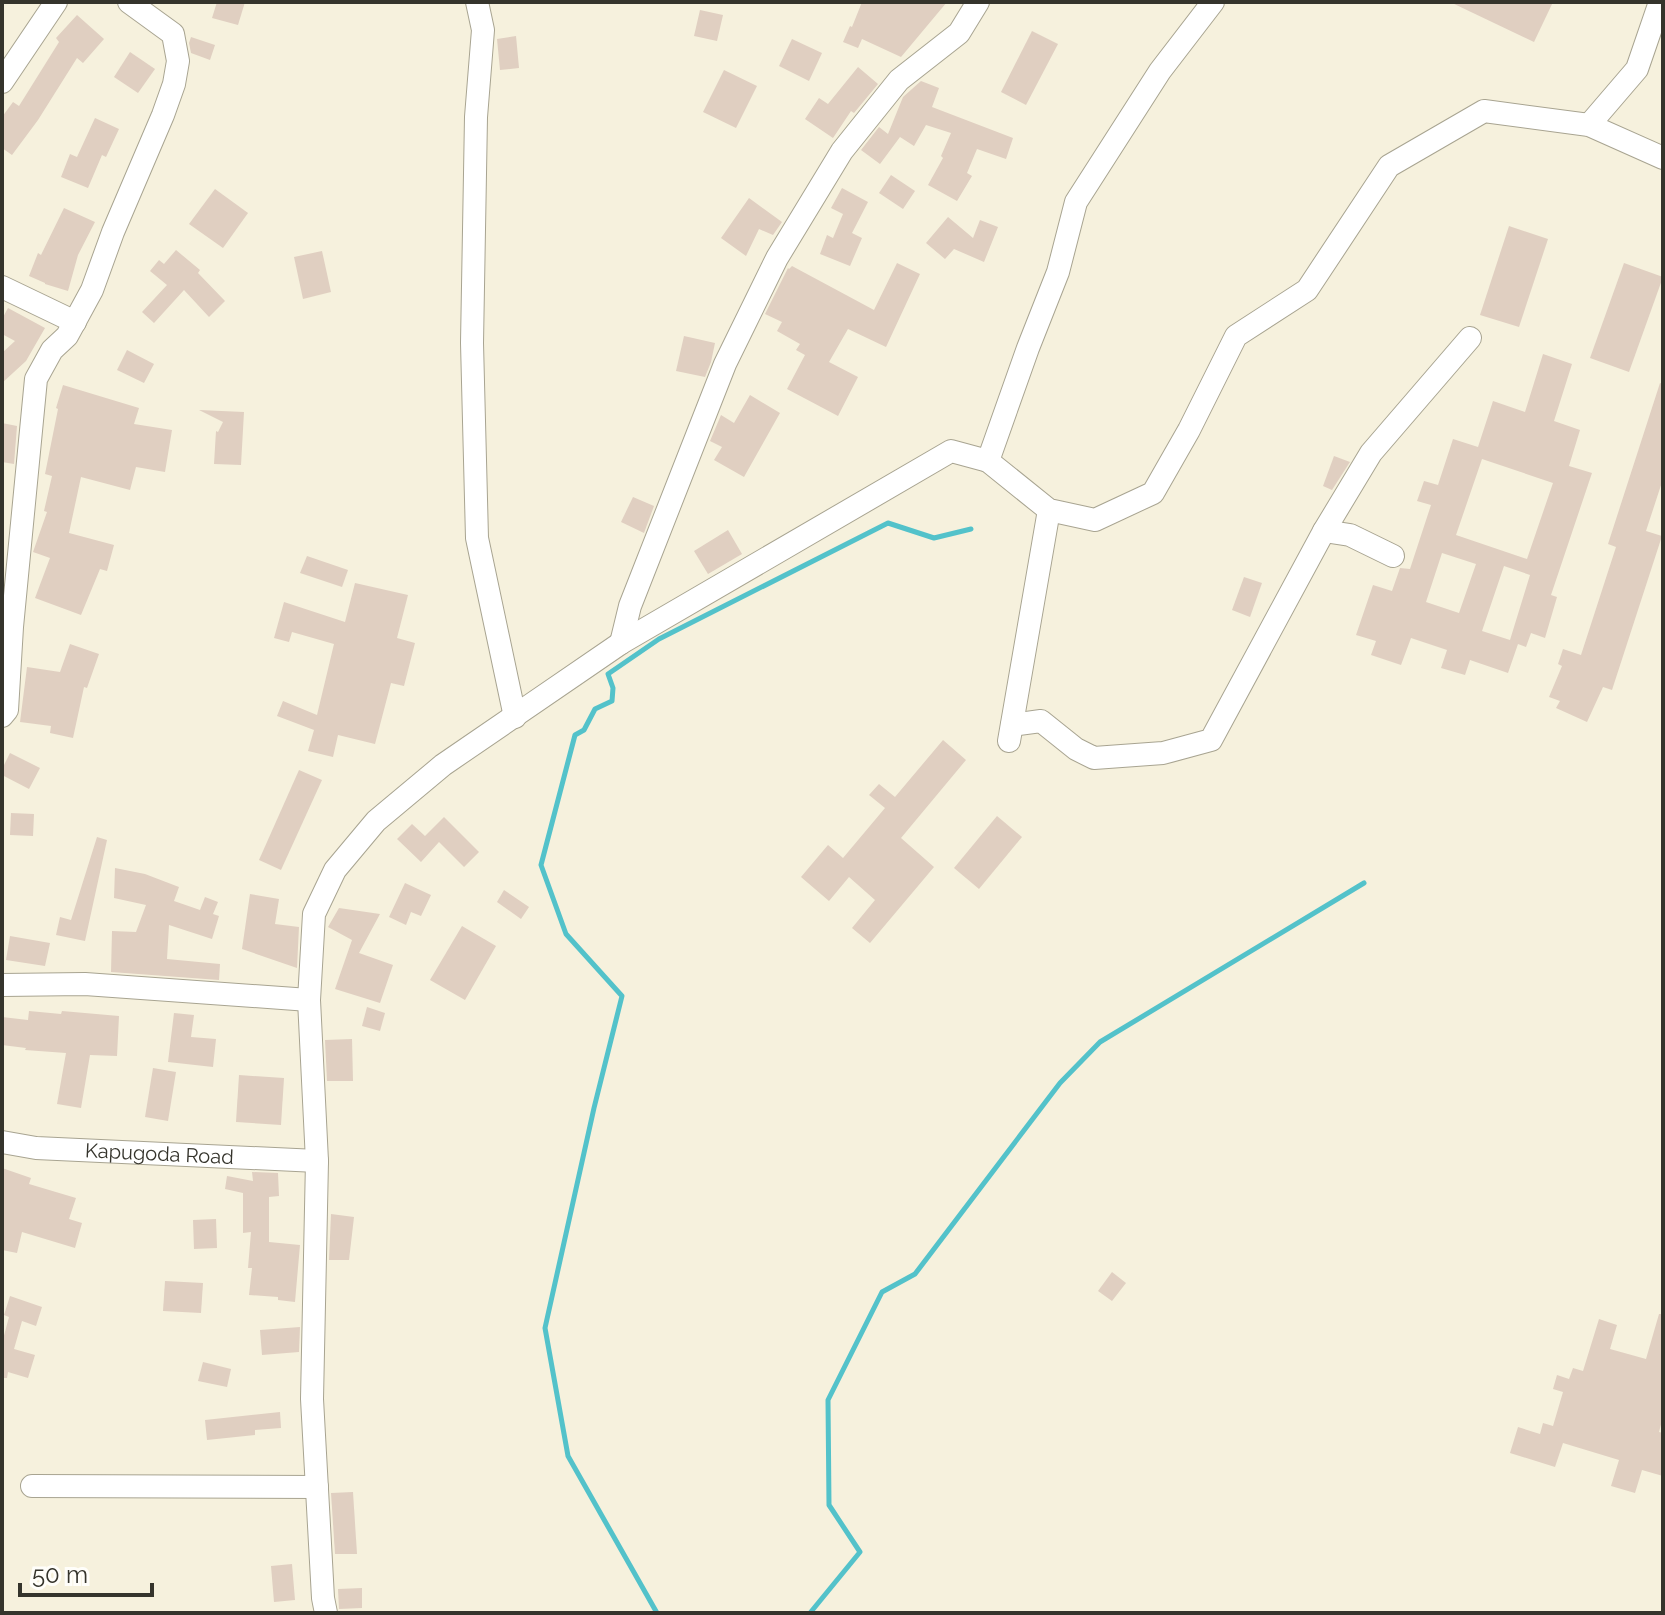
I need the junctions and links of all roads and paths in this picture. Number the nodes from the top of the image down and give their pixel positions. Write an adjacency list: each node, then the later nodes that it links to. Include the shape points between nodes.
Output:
1 (56, 2): 7 (street)
2 (129, 2): 11 (street, via 173,34 178,61 163,115)
3 (477, 2): 19 (street, via 483,30 472,343 477,538)
4 (978, 2): 17 (street, via 959,33 899,80 842,151 777,258 725,364 630,606)
5 (1213, 2): 13 (street, via 1160,71 1076,202 1058,272)
6 (1660, 2): 8 (street, via 1637,69)
7 (2, 82)
8 (1589, 125): 9 (street); 14 (street, via 1484,111 1389,166 1307,290 1236,336 1153,493 1095,520)
9 (1663, 158)
10 (2, 287): 11 (street)
11 (75, 322): 18 (street, via 36,379 7,710)
12 (1470, 338): 15 (street, via 1371,453)
13 (988, 461): 14 (street); 17 (street, via 951,451)
14 (1049, 510): 15 (street, via 1010,733 1041,721 1094,758 1163,753 1211,740)
15 (1324, 531): 16 (street, via 1350,535)
16 (1393, 556)
17 (621, 643): 19 (street)
18 (2, 716)
19 (515, 717): 21 (street, via 443,765 376,821 335,870 314,914)
20 (2, 985): 21 (street, via 85,984)
21 (309, 1000): 23 (street)
22 (2, 1142): 23 (street, Kapugoda Road)
23 (317, 1161): 25 (street, via 312,1399)
24 (32, 1486): 25 (street)
25 (317, 1487): 26 (street)
26 (326, 1613)

